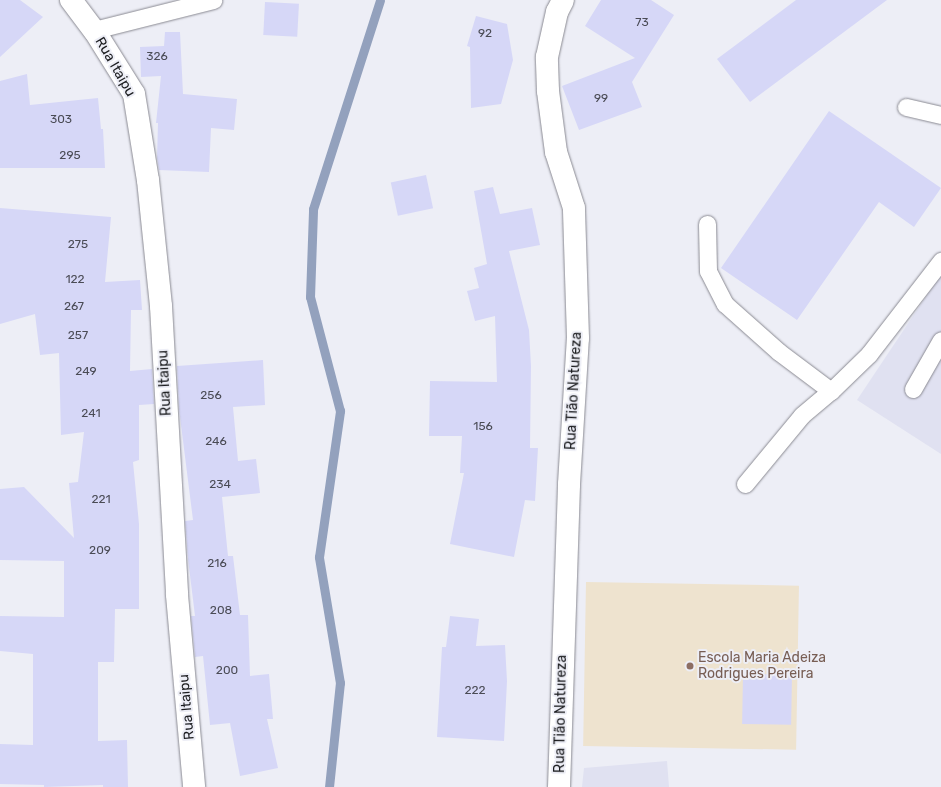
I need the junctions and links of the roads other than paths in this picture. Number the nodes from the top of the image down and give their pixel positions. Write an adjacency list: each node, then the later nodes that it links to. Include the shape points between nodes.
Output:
1 (71, 0): 4 (street, Rua Itaipu)
2 (213, 0): 4 (lane)
3 (563, 0): 14 (street, Rua Tião Natureza, via 557,12 547,57 548,91 556,152 574,208 578,338 569,484)
4 (94, 30): 13 (street, Rua Itaipu, via 134,94 148,180 161,306 177,595)
5 (906, 107): 6 (lane)
6 (941, 115)
7 (707, 224): 11 (lane, via 708,271 725,304 779,352)
8 (941, 262): 11 (lane, via 869,354)
9 (941, 340): 10 (lane)
10 (913, 389)
11 (831, 391): 12 (lane, via 802,415)
12 (745, 484)
13 (194, 787)
14 (559, 787)

